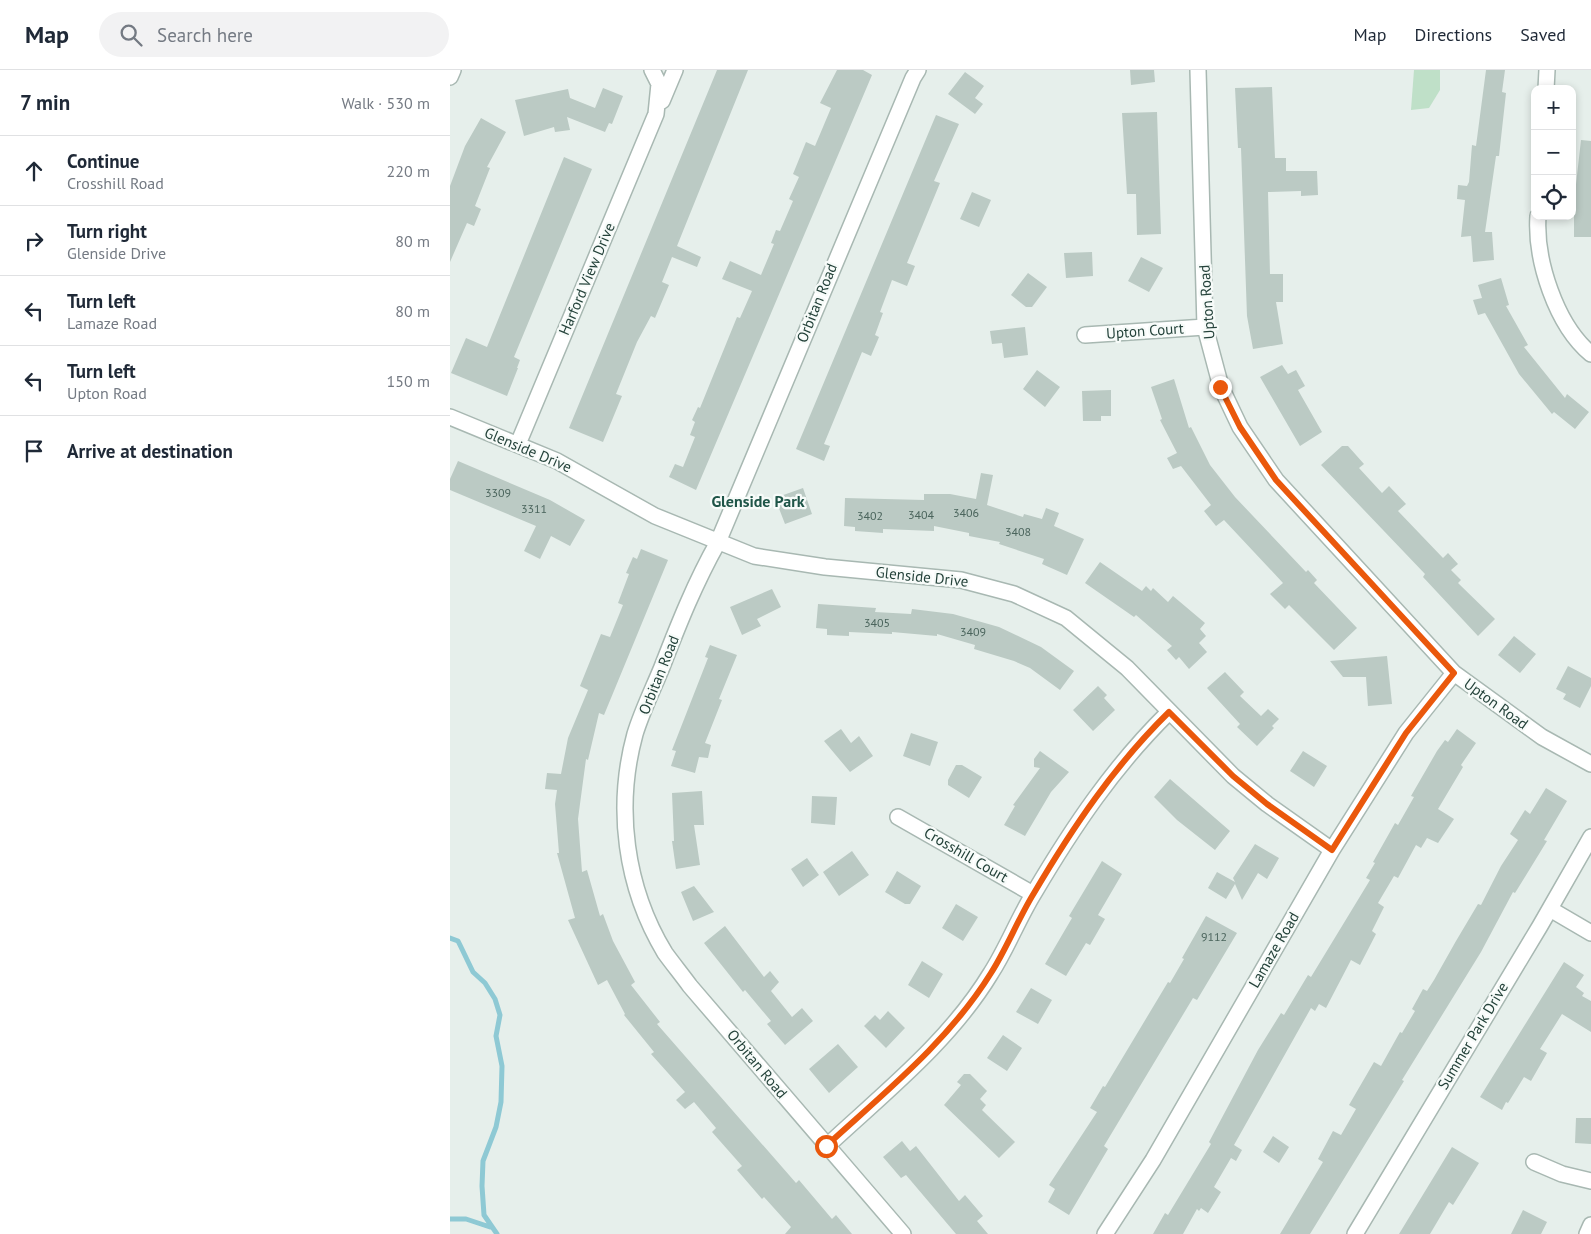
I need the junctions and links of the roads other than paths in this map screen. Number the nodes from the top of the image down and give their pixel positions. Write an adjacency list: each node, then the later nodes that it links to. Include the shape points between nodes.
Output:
1 (453, 70): 7 (street)
2 (652, 70): 9 (street, Harford View Drive, via 658,84)
3 (675, 70): 9 (street, Harford View Drive)
4 (918, 70): 16 (street, Orbitan Road)
5 (1198, 70): 11 (street, Upton Road)
6 (1547, 70): 8 (street)
7 (450, 77)
8 (1546, 85)
9 (656, 114): 15 (street, Harford View Drive)
10 (1538, 220): 13 (street, via 1549,288 1572,332)
11 (1206, 327): 12 (street, Upton Court); 17 (street, Upton Road, via 1220,387 1256,452 1276,480)
12 (1085, 335)
13 (1591, 354)
14 (450, 417): 15 (street, Glenside Drive)
15 (518, 444): 16 (street, Glenside Drive, via 582,474 654,516)
16 (718, 542): 18 (street, Glenside Drive, via 754,556 825,567 945,577 1014,594 1066,618 1127,668); 26 (street, Orbitan Road, via 694,586 636,732 625,791 624,833 641,899 666,953 690,986)
17 (1454, 673): 19 (street, Upton Road, via 1542,738); 22 (street, Lamaze Road, via 1406,733)
18 (1169, 712): 22 (street, Glenside Drive, via 1233,776); 23 (street, via 1103,784)
19 (1591, 764)
20 (898, 817): 23 (street, Crosshill Court)
21 (1591, 837): 24 (street, Summer Park Drive)
22 (1332, 850): 31 (street, Lamaze Road, via 1153,1160)
23 (1033, 894): 26 (street, via 991,974 966,1007 919,1060)
24 (1550, 909): 25 (street); 32 (street, Summer Park Drive)
25 (1591, 934)
26 (826, 1146): 30 (street, Orbitan Road)
27 (1534, 1162): 28 (street, via 1562,1174)
28 (1591, 1181)
29 (1591, 1224): 33 (street)
30 (903, 1234)
31 (1105, 1234)
32 (1355, 1234)
33 (1587, 1234)

